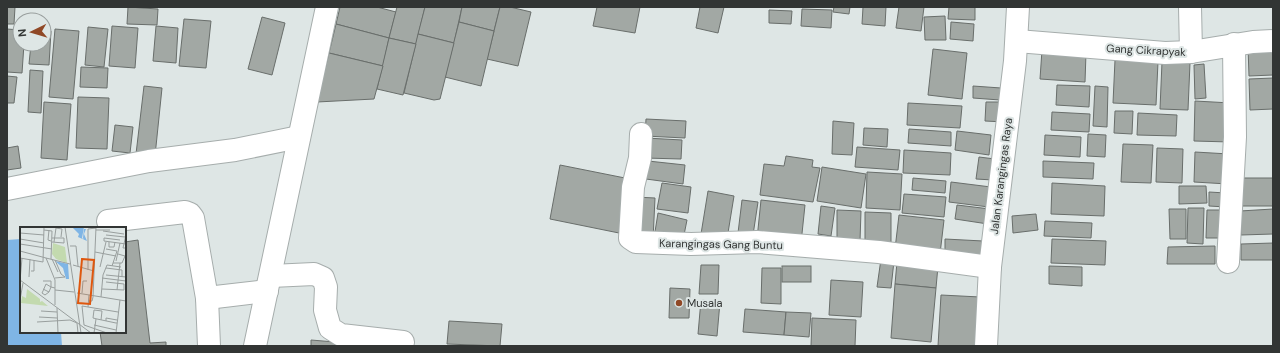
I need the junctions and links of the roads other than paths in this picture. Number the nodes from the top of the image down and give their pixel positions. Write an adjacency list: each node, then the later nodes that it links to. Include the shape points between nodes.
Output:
1 (327, 7): 9 (street)
2 (1018, 7): 4 (street, Jalan Karangingas Raya)
3 (1190, 7): 7 (street)
4 (1017, 41): 7 (street, Gang Cikrapyak, via 1164,53); 13 (street, Jalan Karangingas Raya)
5 (1273, 41): 6 (street, Gang Cikrapyak)
6 (1234, 44): 7 (street, Gang Cikrapyak); 12 (street, via 1235,137)
7 (1191, 52)
8 (641, 134): 13 (street, Karangingas Gang Buntu, via 640,158 633,187 630,238 636,242 757,242 879,252)
9 (297, 144): 10 (street, via 149,161); 14 (street)
10 (7, 189)
11 (108, 221): 15 (street, via 185,212 190,214 194,218)
12 (1228, 262)
13 (990, 266): 19 (street, Jalan Karangingas Raya)
14 (269, 284): 15 (street); 16 (street, via 314,274 323,278 326,287 326,310 330,328 341,336); 18 (street)
15 (207, 298): 17 (street)
16 (403, 342)
17 (209, 346)
18 (255, 346)
19 (986, 346)

